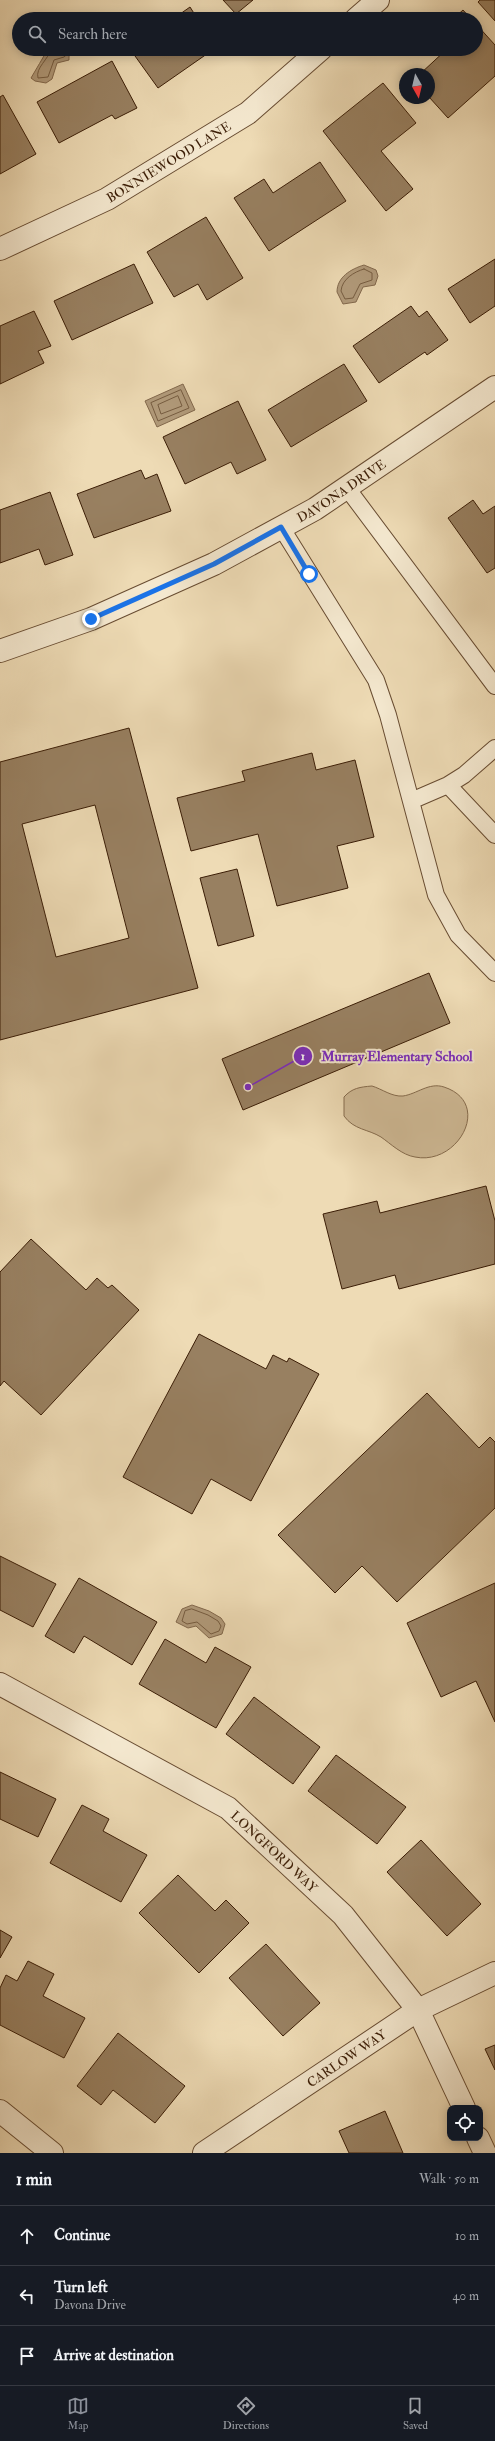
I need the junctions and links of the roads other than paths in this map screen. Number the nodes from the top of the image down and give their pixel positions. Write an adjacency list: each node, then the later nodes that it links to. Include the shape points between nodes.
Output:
1 (378, 0): 2 (street)
2 (364, 12)
3 (313, 56): 4 (street, BONNIEWOOD LANE, via 248,113 107,199)
4 (0, 249)
5 (495, 387): 6 (street, DAVONA DRIVE)
6 (347, 488): 7 (street, DAVONA DRIVE); 9 (lane)
7 (281, 527): 8 (street, DAVONA DRIVE, via 214,564 98,616); 12 (lane, via 376,680)
8 (0, 651)
9 (495, 686)
10 (495, 748): 11 (lane, via 464,775)
11 (448, 785): 12 (lane); 13 (lane)
12 (411, 801): 14 (lane, via 436,895 458,935)
13 (495, 835)
14 (495, 974)
15 (0, 1684): 17 (street, LONGFORD WAY, via 228,1808 343,1915)
16 (495, 1973): 17 (street, CARLOW WAY)
17 (418, 2010): 18 (street, LONGFORD WAY); 22 (street, CARLOW WAY)
18 (463, 2105)
19 (0, 2111): 21 (street)
20 (479, 2141): 23 (street)
21 (52, 2153)
22 (204, 2153)
23 (485, 2153)

